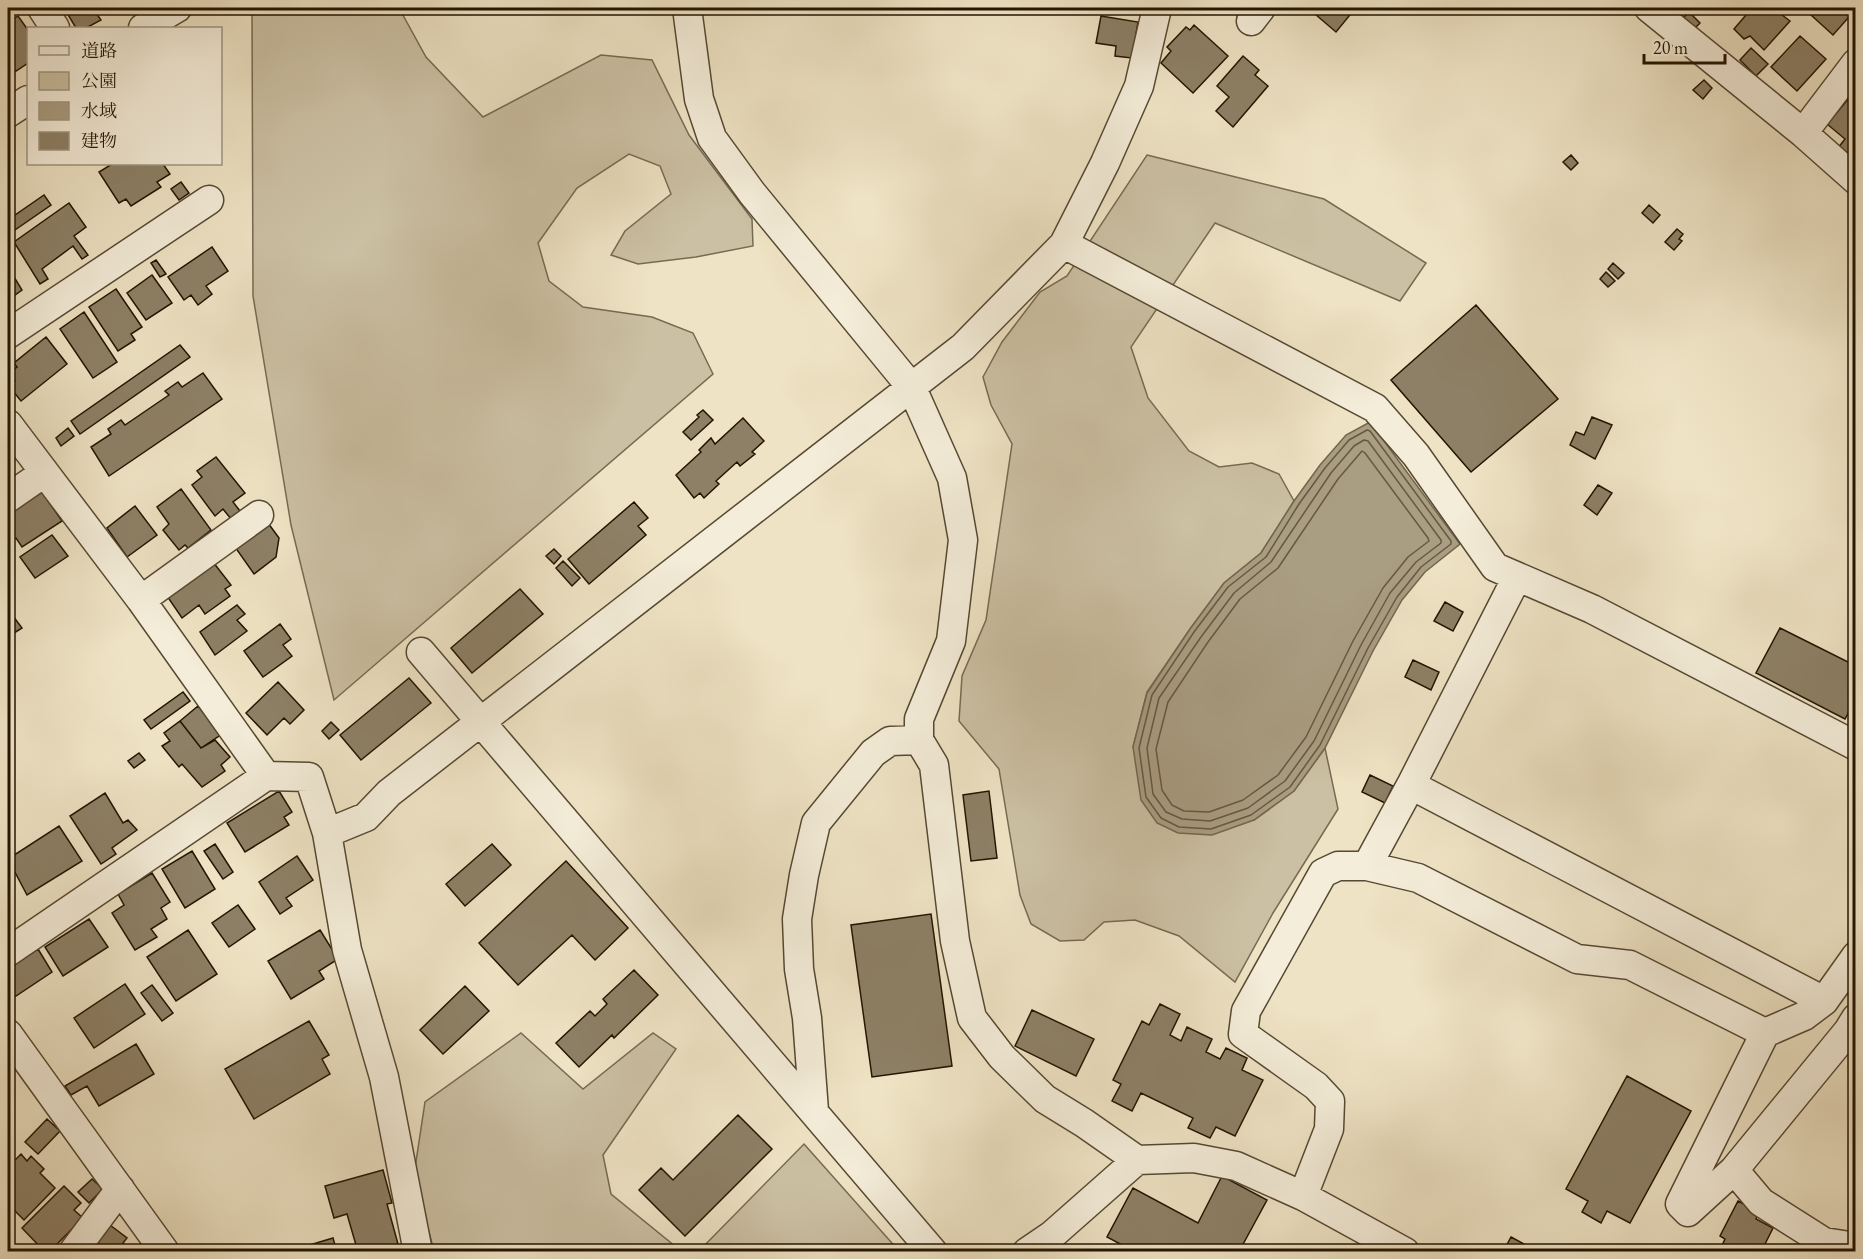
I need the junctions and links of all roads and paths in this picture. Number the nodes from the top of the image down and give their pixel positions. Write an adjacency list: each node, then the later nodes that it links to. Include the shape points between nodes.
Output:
1 (42, 8): 6 (street)
2 (177, 8): 7 (street)
3 (687, 8): 16 (street, via 699,99 712,138 752,194)
4 (1157, 8): 14 (street, via 1139,86)
5 (1649, 8): 11 (street)
6 (55, 27)
7 (145, 27)
8 (1856, 63): 11 (street)
9 (27, 101): 10 (street)
10 (8, 112)
11 (1803, 133): 12 (street)
12 (1856, 180)
13 (209, 200): 15 (street)
14 (1064, 244): 16 (street, via 963,347); 21 (street, via 1375,408 1416,456 1495,567)
15 (8, 334)
16 (912, 388): 24 (street); 25 (street, via 952,478 963,540 951,641 919,719)
17 (8, 424): 18 (street)
18 (44, 473): 19 (street); 22 (street)
19 (8, 498)
20 (259, 515): 22 (street)
21 (1517, 577): 26 (street, via 1592,609); 28 (street)
22 (141, 600): 27 (street)
23 (421, 652): 24 (street)
24 (481, 723): 29 (street, via 389,793 366,817); 37 (street)
25 (919, 740): 37 (street, via 890,741 873,753 816,823 797,919); 38 (street, via 934,765 955,941 972,1018 1002,1057 1045,1099)
26 (1856, 746)
27 (266, 776): 29 (street, via 309,777); 31 (street)
28 (1411, 785): 30 (street); 33 (street)
29 (327, 833): 45 (street, via 347,950 384,1077)
30 (1367, 866): 36 (street, via 1418,878 1577,959 1630,965); 41 (street, via 1338,866 1323,873 1246,1011 1243,1034 1316,1086 1330,1101 1329,1129)
31 (8, 952)
32 (1856, 956): 33 (street)
33 (1824, 1001): 36 (street, via 1804,1016)
34 (1856, 1018): 39 (street)
35 (8, 1034): 40 (street)
36 (1765, 1034): 39 (street, via 1680,1204 1688,1212)
37 (814, 1111): 46 (street)
38 (1137, 1160): 41 (street, via 1194,1158 1236,1166); 47 (street, via 1052,1235)
39 (1734, 1170): 42 (street, via 1761,1203 1824,1242)
40 (120, 1189): 43 (street); 44 (street)
41 (1303, 1196): 48 (street)
42 (1856, 1247)
43 (73, 1251)
44 (165, 1251)
45 (418, 1251)
46 (933, 1251)
47 (1027, 1251)
48 (1405, 1251)

